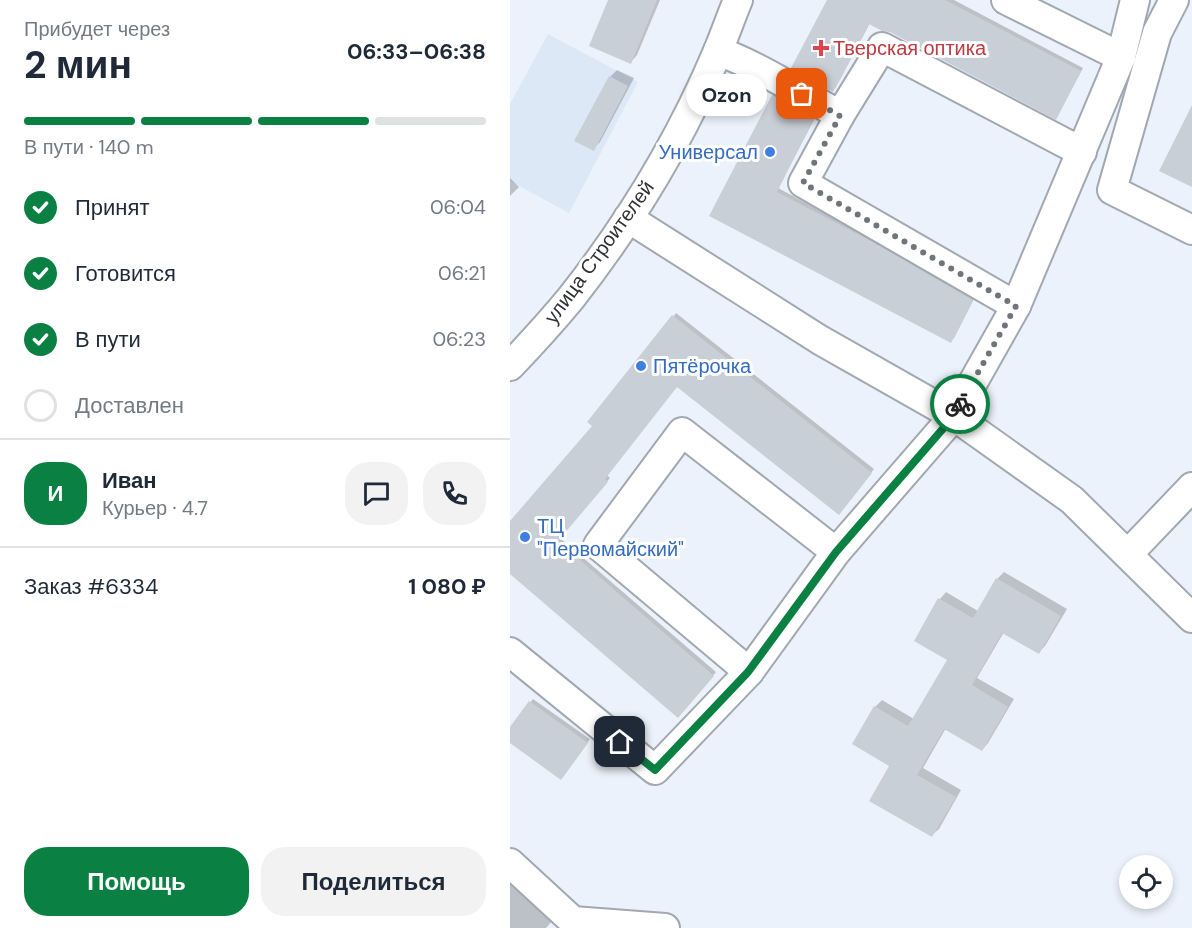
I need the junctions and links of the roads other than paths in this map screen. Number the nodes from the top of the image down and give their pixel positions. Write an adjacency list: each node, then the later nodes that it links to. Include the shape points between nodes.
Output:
1 (738, 0): 5 (street, улица Строителей)
2 (1006, 0): 6 (street)
3 (1135, 0): 6 (street)
4 (1174, 0): 10 (street, via 1156,33 1112,190)
5 (718, 51): 7 (street); 9 (street, улица Строителей, via 662,164)
6 (1121, 57): 8 (street)
7 (840, 116): 8 (street, via 882,47); 11 (street, via 803,183)
8 (1082, 152): 11 (street)
9 (628, 218): 12 (street, улица Строителей, via 570,298); 13 (street, via 820,340)
10 (1192, 230)
11 (1016, 306): 13 (street)
12 (510, 366)
13 (954, 416): 15 (street); 16 (street, via 1072,500)
14 (1192, 487): 16 (street)
15 (836, 552): 19 (street); 19 (street, via 682,432 598,545)
16 (1128, 554): 17 (street)
17 (1192, 618)
18 (513, 659): 19 (street, via 655,770)
19 (748, 672)
20 (510, 863): 21 (street, via 573,921)
21 (665, 928)

